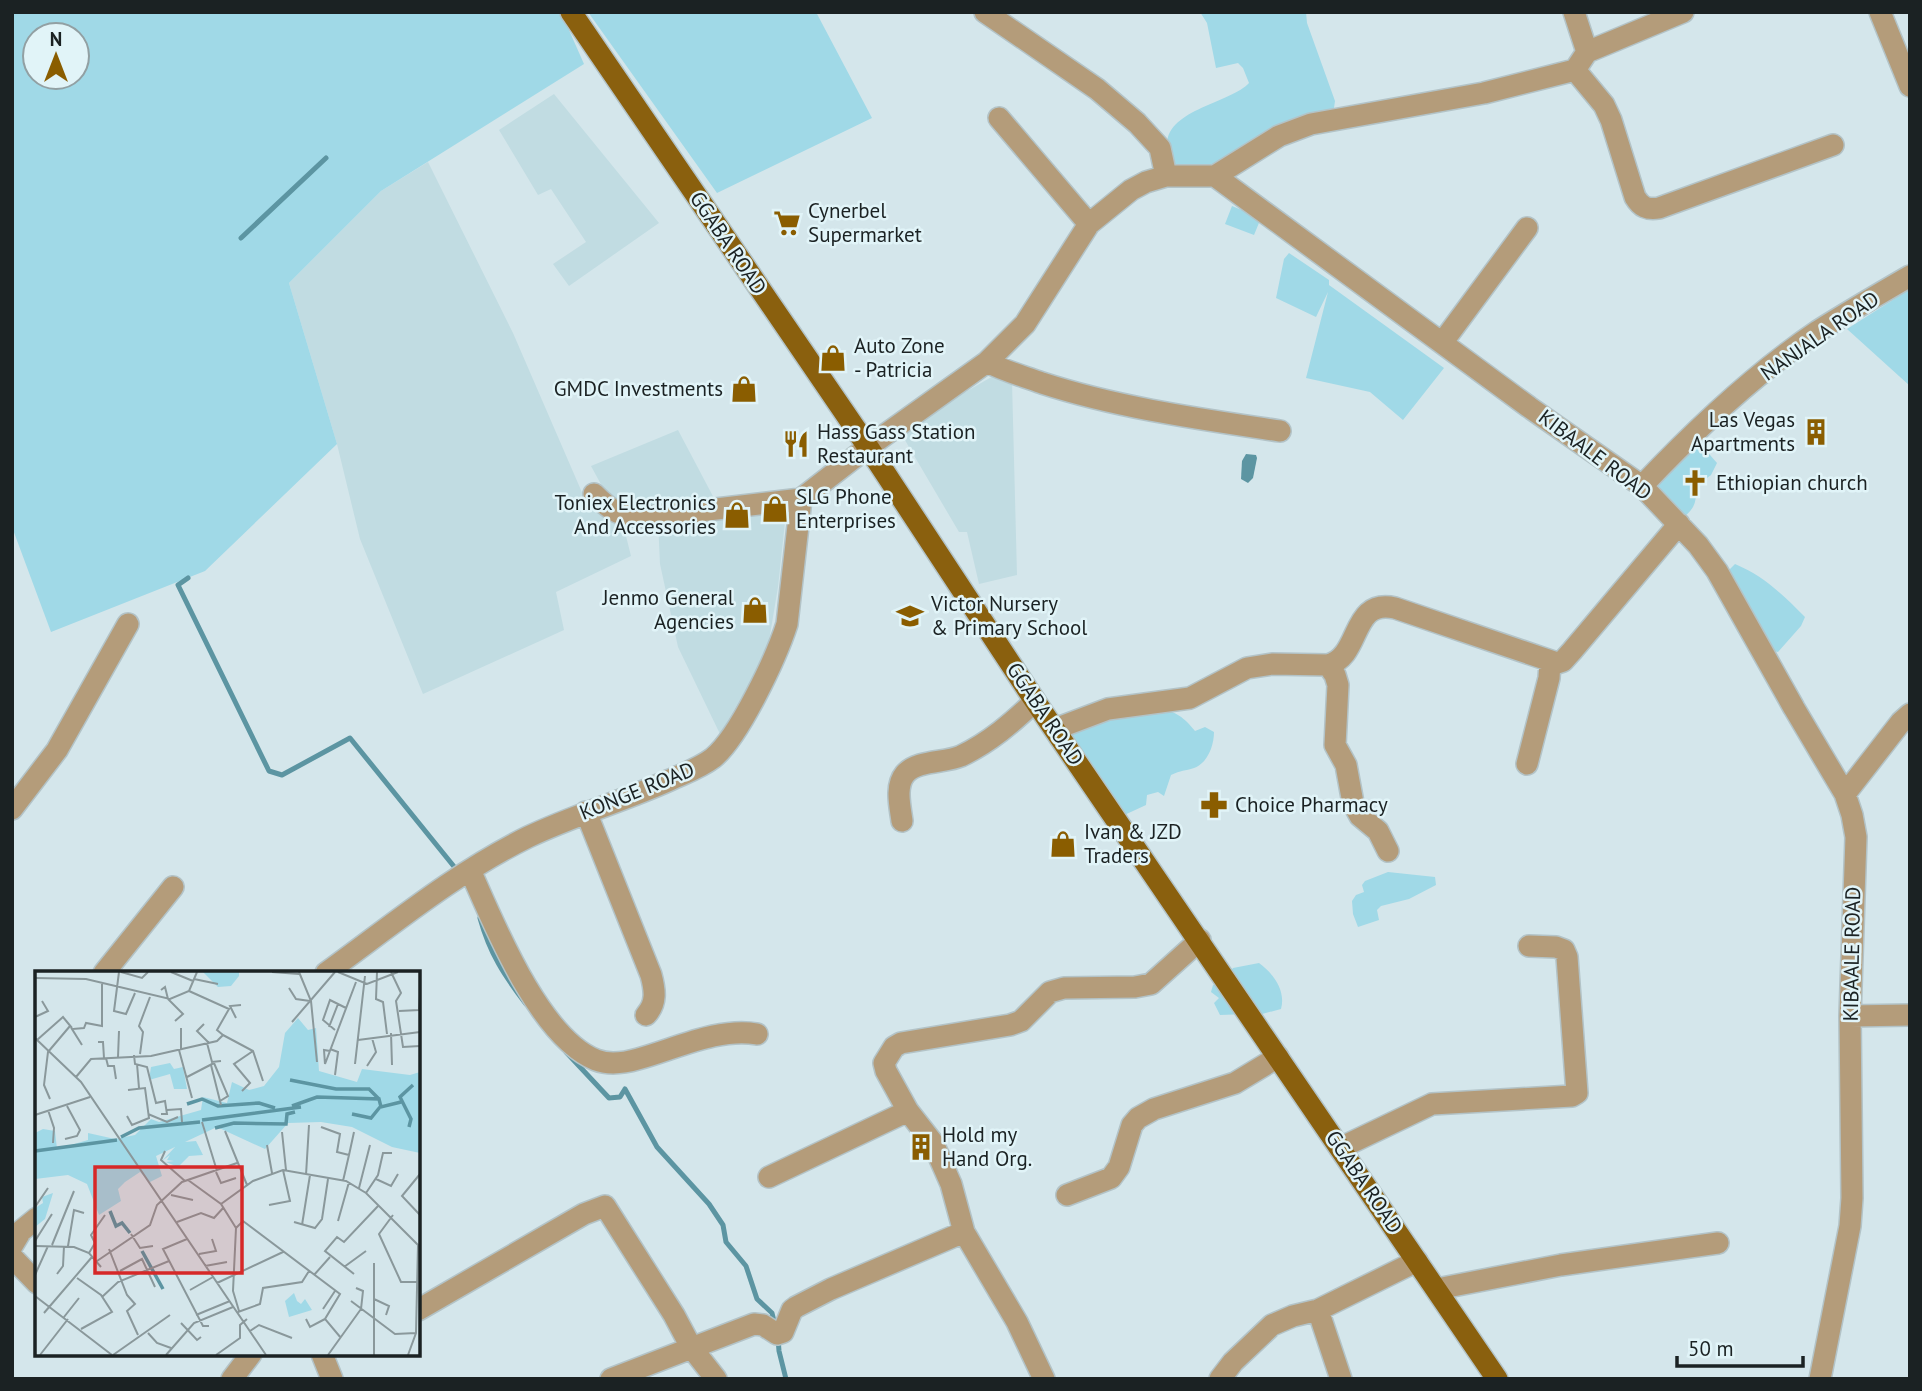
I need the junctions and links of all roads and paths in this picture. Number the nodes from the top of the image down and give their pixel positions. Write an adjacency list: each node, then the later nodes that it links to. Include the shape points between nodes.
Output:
1 (570, 12): 18 (main road, GGABA ROAD)
2 (985, 12): 10 (street, via 1097,89 1137,123 1160,148)
3 (1574, 12): 6 (street)
4 (1683, 12): 6 (street)
5 (1880, 12): 7 (street)
6 (1581, 61): 9 (street, via 1604,105 1640,206 1659,208); 11 (street, via 1484,93 1311,124 1279,136)
7 (1910, 86)
8 (999, 118): 12 (street)
9 (1833, 145)
10 (1166, 176): 11 (street); 12 (street, via 1131,190)
11 (1216, 176): 15 (street, KIBAALE ROAD)
12 (1089, 224): 16 (street, via 1025,324)
13 (1527, 228): 15 (street)
14 (1910, 276): 19 (street, NANJALA ROAD, via 1774,363)
15 (1442, 343): 19 (street, KIBAALE ROAD)
16 (987, 362): 17 (street, via 1091,397); 18 (street)
17 (1280, 431)
18 (868, 447): 21 (street); 26 (main road, GGABA ROAD)
19 (1642, 486): 22 (street, KIBAALE ROAD)
20 (594, 494): 21 (street, via 612,511 648,517)
21 (801, 499): 32 (street, KONGE ROAD, via 787,624 774,659 733,734 700,766)
22 (1679, 524): 25 (street, via 1563,661); 30 (street, KIBAALE ROAD, via 1717,571)
23 (128, 624): 31 (street, via 57,750)
24 (1336, 660): 25 (street, via 1364,617 1382,606); 28 (street, via 1247,667 1190,698 1108,709); 34 (street, via 1335,745 1346,765 1353,803 1378,831)
25 (1550, 662): 29 (street)
26 (1035, 701): 28 (main road, GGABA ROAD); 33 (street, via 983,744 946,761 910,769 899,786)
27 (1910, 714): 30 (street)
28 (1055, 729): 37 (main road, GGABA ROAD)
29 (1527, 764)
30 (1845, 794): 42 (street, KIBAALE ROAD, via 1856,836)
31 (12, 809)
32 (586, 812): 35 (street, KONGE ROAD); 41 (street, via 652,975 654,999)
33 (902, 821)
34 (1388, 851)
35 (470, 870): 40 (street, KONGE ROAD); 44 (street, via 520,979 562,1037 588,1056 625,1062 721,1033)
36 (173, 887): 39 (street)
37 (1200, 940): 45 (main road, GGABA ROAD); 46 (street, via 1151,984 1064,988 1050,992 1021,1021 1010,1025 894,1047 884,1063)
38 (1530, 946): 47 (street, via 1556,947 1567,957 1577,1093 1432,1104)
39 (106, 971)
40 (329, 971)
41 (646, 1015)
42 (1850, 1016): 43 (street); 67 (street, KIBAALE ROAD, via 1850,1226)
43 (1910, 1016)
44 (757, 1034)
45 (1278, 1057): 47 (main road, GGABA ROAD); 49 (street, via 1235,1083 1138,1118 1111,1178)
46 (908, 1111): 48 (street); 50 (street, via 933,1143 951,1184)
47 (1340, 1148): 53 (main road, GGABA ROAD)
48 (769, 1177)
49 (1067, 1195)
50 (964, 1233): 58 (street, via 796,1307 783,1332 777,1334 758,1323); 63 (street, via 1017,1322)
51 (1718, 1243): 55 (street, via 1560,1265)
52 (12, 1257): 54 (street)
53 (1417, 1261): 55 (main road, GGABA ROAD); 57 (street)
54 (35, 1281)
55 (1437, 1289): 66 (main road, GGABA ROAD)
56 (420, 1309): 58 (street, via 605,1206)
57 (1318, 1310): 64 (street, via 1272,1325); 65 (street)
58 (691, 1348): 61 (street); 62 (street)
59 (249, 1356): 60 (street)
60 (232, 1379)
61 (611, 1379)
62 (716, 1379)
63 (1044, 1379)
64 (1220, 1379)
65 (1341, 1379)
66 (1497, 1379)
67 (1820, 1379)

